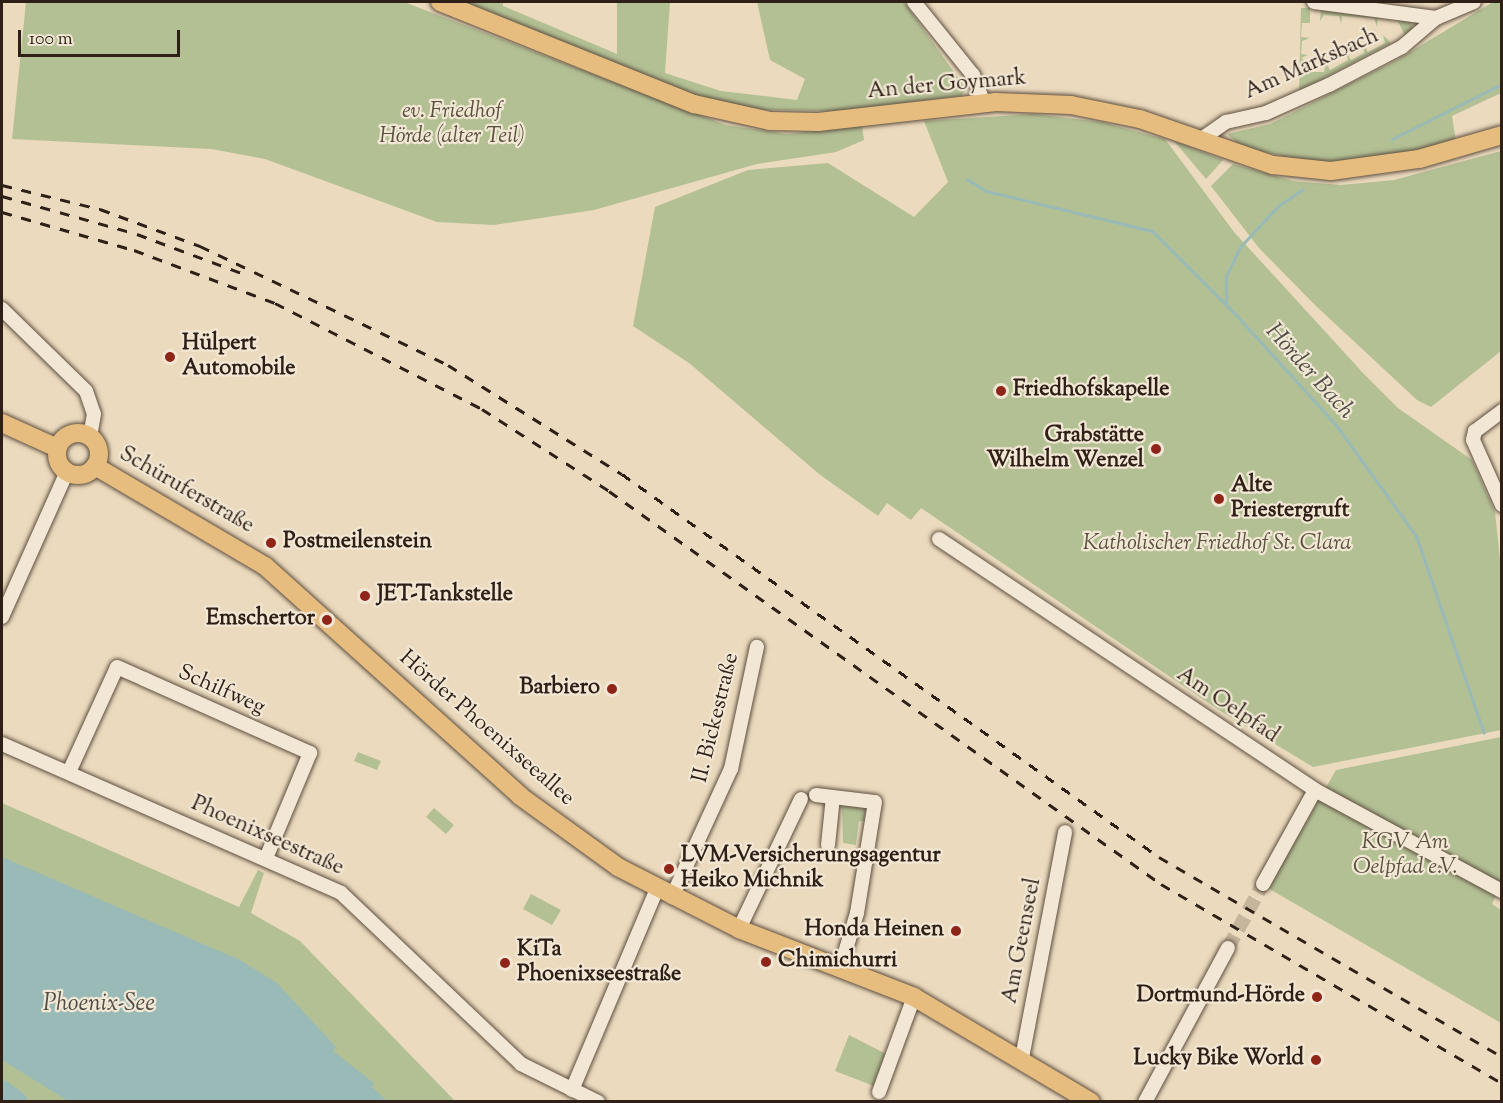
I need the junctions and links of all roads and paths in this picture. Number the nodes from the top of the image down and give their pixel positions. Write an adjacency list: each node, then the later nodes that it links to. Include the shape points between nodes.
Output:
1 (440, 2): 6 (main road, An der Goymark, via 720,113 818,122)
2 (914, 2): 6 (street, via 973,75)
3 (1314, 2): 5 (street, Am Marksbach)
4 (1474, 2): 5 (street, Am Marksbach)
5 (1436, 18): 8 (street, Am Marksbach, via 1402,47 1340,80 1266,112 1226,122)
6 (984, 103): 8 (main road, An der Goymark, via 1096,109)
7 (1502, 135): 8 (main road, An der Goymark, via 1419,159 1331,171 1273,165)
8 (1200, 140)
9 (2, 309): 12 (street, via 86,391 94,414)
10 (1502, 411): 16 (street, via 1475,431 1473,440)
11 (2, 423): 13 (main road)
12 (90, 436): 13 (main road, via 70,434); 14 (main road, via 98,447)
13 (57, 448): 15 (main road, via 58,462)
14 (95, 466): 15 (main road, via 85,474); 19 (main road, Schüruferstraße, via 249,555)
15 (67, 472): 18 (street)
16 (1502, 505)
17 (939, 539): 23 (street, Am Oelpfad)
18 (2, 617)
19 (335, 627): 32 (main road, Hörder Phoenixseeallee, via 520,796)
20 (757, 647): 32 (street, II. Bickestraße, via 730,769)
21 (2, 744): 22 (street, Phoenixseestraße)
22 (69, 772): 29 (street, Phoenixseestraße); 29 (street, Schilfweg, via 117,667 310,753)
23 (1315, 790): 30 (street); 31 (street, Am Oelpfad)
24 (816, 795): 25 (street)
25 (833, 797): 28 (street); 35 (street, via 875,802 857,913)
26 (801, 799): 33 (street)
27 (1065, 832): 37 (street, Am Geenseel)
28 (828, 845)
29 (266, 858): 38 (street, Phoenixseestraße, via 341,893 507,1052)
30 (1263, 884)
31 (1502, 891)
32 (664, 893): 33 (main road, Hörder Phoenixseeallee); 38 (street, II. Bickestraße)
33 (739, 929): 35 (main road, Hörder Phoenixseeallee)
34 (1228, 948): 42 (street)
35 (840, 969): 36 (main road, Hörder Phoenixseeallee)
36 (914, 998): 37 (main road, Hörder Phoenixseeallee); 39 (street)
37 (1022, 1058): 41 (main road, Hörder Phoenixseeallee)
38 (572, 1090): 40 (street, Phoenixseestraße)
39 (879, 1092)
40 (598, 1101)
41 (1091, 1101)
42 (1145, 1101)

